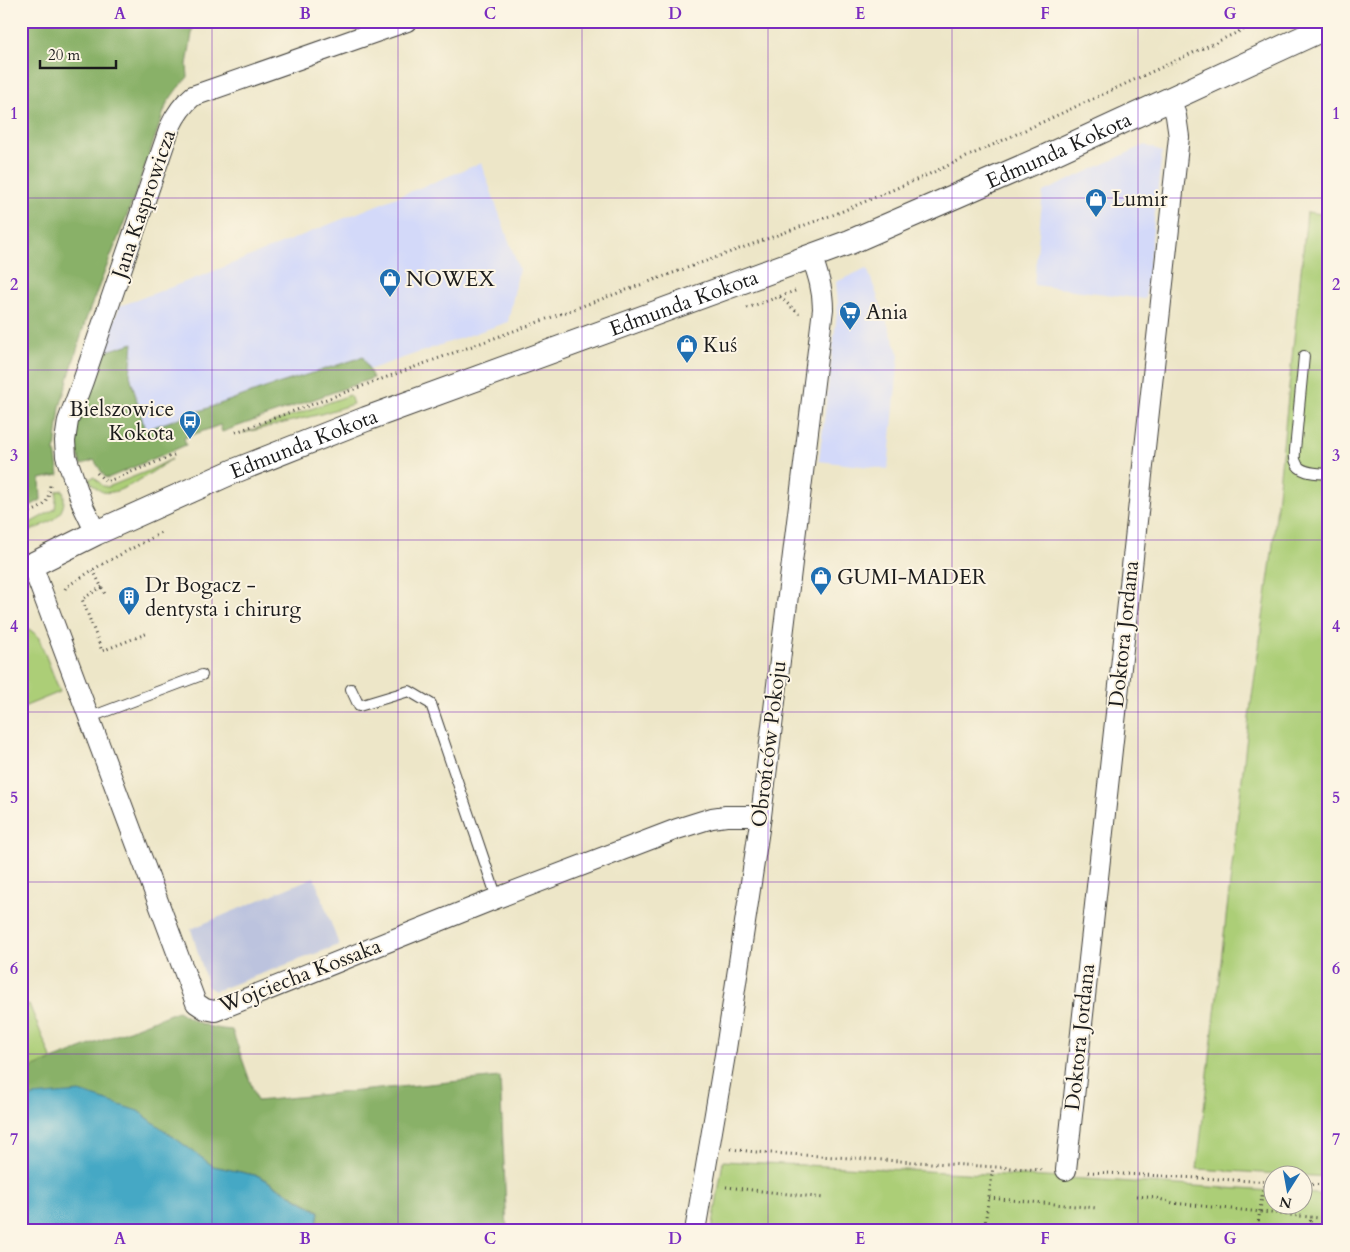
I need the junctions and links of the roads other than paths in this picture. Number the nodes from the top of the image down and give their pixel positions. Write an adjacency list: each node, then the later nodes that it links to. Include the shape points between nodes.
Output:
1 (407, 21): 7 (street, Jana Kasprowicza, via 193,96 183,104 170,127 68,422 66,456)
2 (1329, 26): 3 (street, Edmunda Kokota)
3 (1170, 99): 4 (street, Edmunda Kokota); 14 (street, Doktora Jordana, via 1179,136)
4 (812, 257): 7 (street, Edmunda Kokota, via 366,419 232,472); 12 (street, Obrońców Pokoju, via 823,294 823,309)
5 (1304, 356): 6 (lane, via 1295,462 1299,468 1310,472)
6 (1329, 474)
7 (96, 533): 8 (street, Edmunda Kokota)
8 (25, 569): 11 (street, Wojciecha Kossaka, via 44,595)
9 (202, 674): 11 (lane)
10 (351, 689): 13 (lane, via 359,706 409,690 431,704)
11 (88, 718): 13 (street, Wojciecha Kossaka, via 196,1003 205,1009 215,1011)
12 (761, 816): 13 (street, Wojciecha Kossaka, via 712,818); 15 (street, Obrońców Pokoju, via 726,1049)
13 (497, 898)
14 (1066, 1170)
15 (694, 1231)

